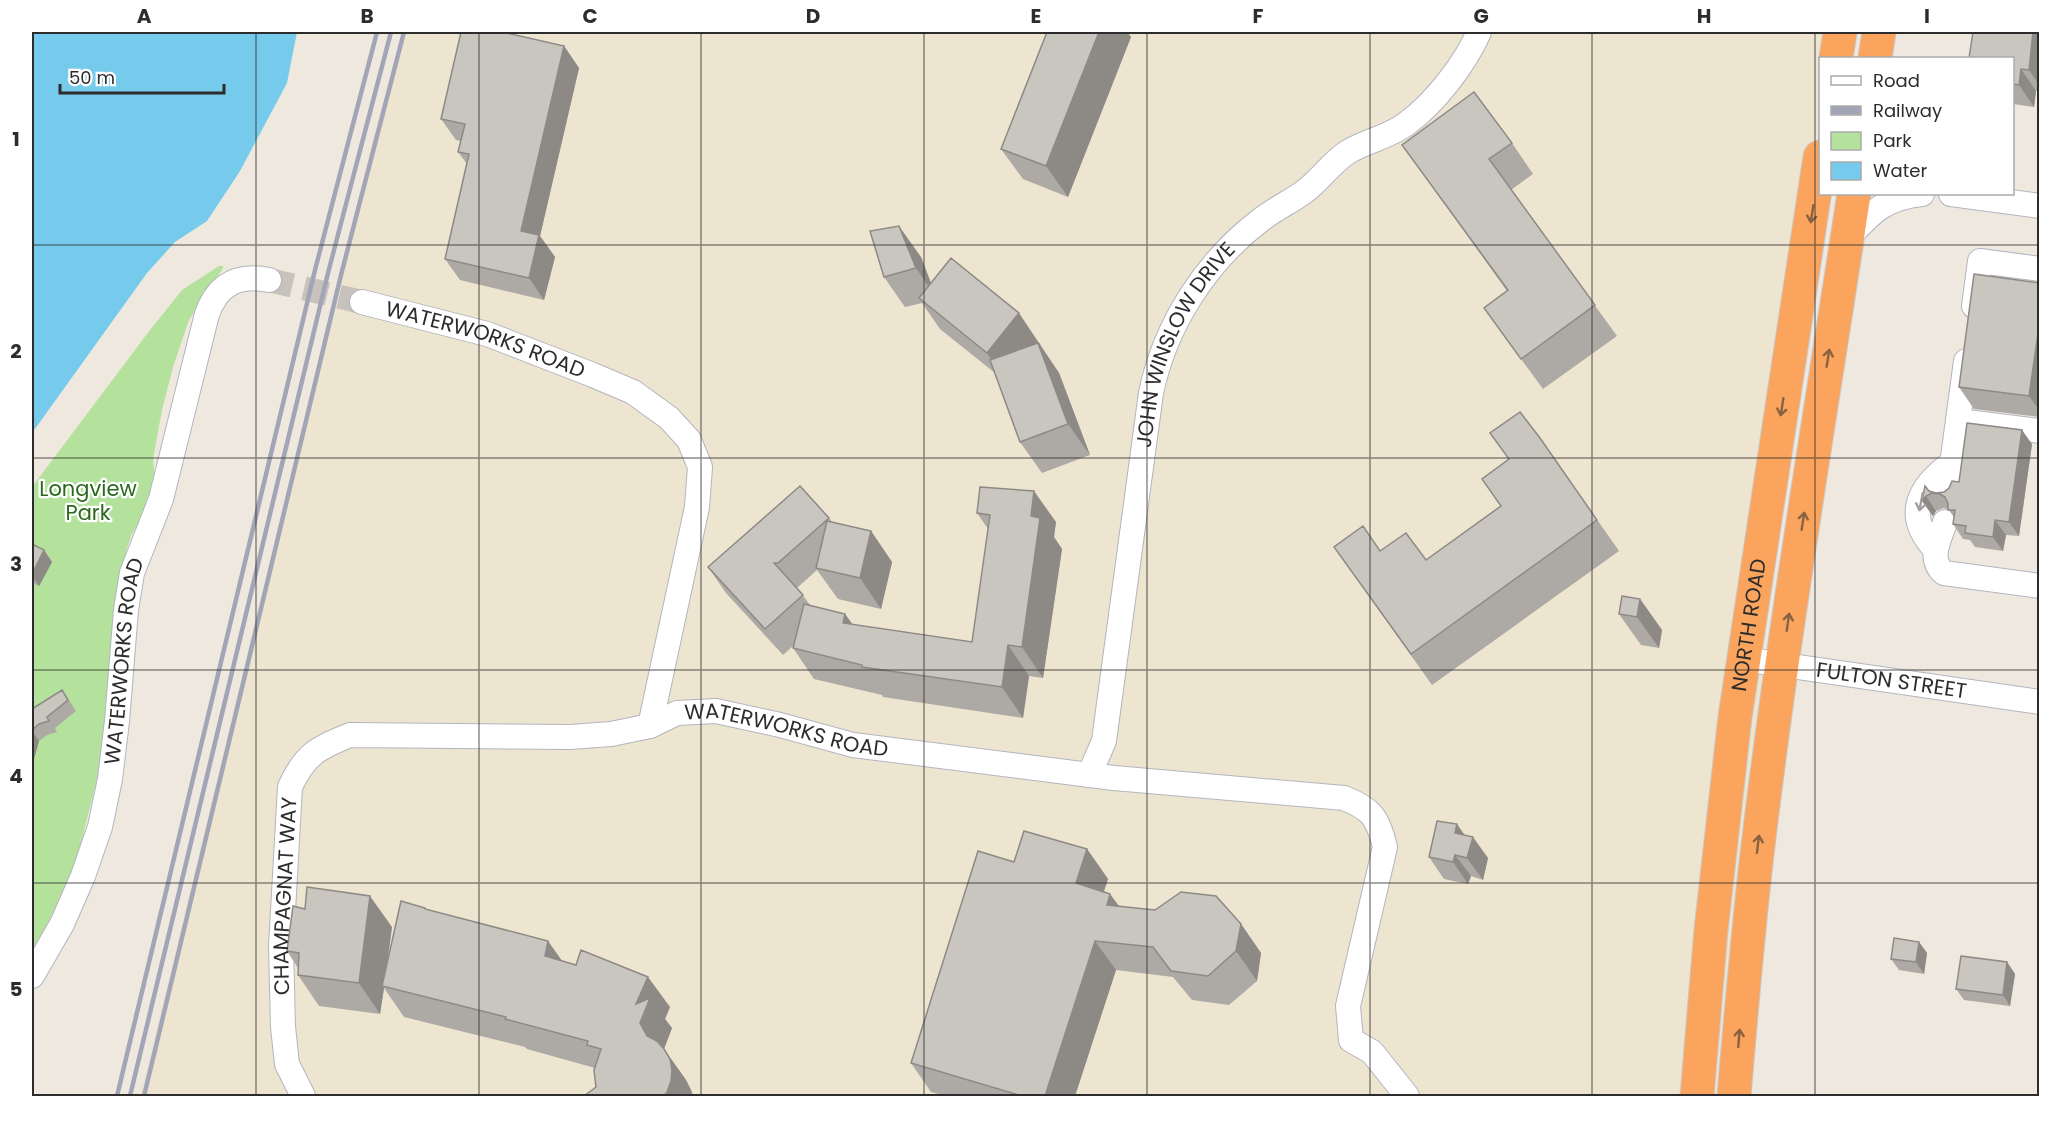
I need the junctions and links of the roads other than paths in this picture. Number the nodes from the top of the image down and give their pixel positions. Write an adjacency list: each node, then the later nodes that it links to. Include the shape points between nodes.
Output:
1 (1479, 32): 26 (street, JOHN WINSLOW DRIVE, via 1444,89 1406,125 1347,153 1305,191 1261,219 1223,253 1187,299 1156,369 1151,393 1104,741)
2 (1840, 32): 4 (highway)
3 (1879, 32): 5 (highway)
4 (1836, 57)
5 (1875, 57)
6 (1819, 170): 22 (highway, NORTH ROAD, one-way to 22)
7 (1854, 195): 11 (highway, NORTH ROAD)
8 (1916, 195): 11 (street, via 1886,202)
9 (1965, 195): 10 (street)
10 (2040, 206)
11 (1847, 239): 23 (highway, NORTH ROAD, one-way to 11)
12 (2040, 269): 15 (street, via 1980,261)
13 (269, 280): 27 (street, WATERWORKS ROAD, via 249,278 226,286 207,314 161,498 132,573 110,779 100,827 62,924)
14 (362, 302): 25 (street, WATERWORKS ROAD, via 487,334 593,375 633,392 669,418 689,440 700,467 697,507)
15 (1958, 421): 16 (street); 17 (street)
16 (2040, 431)
17 (1953, 462): 18 (street); 20 (street, one-way to 20, via 1936,474 1921,494 1919,527)
18 (1948, 494)
19 (1945, 522): 20 (street)
20 (1935, 549): 21 (street, via 1934,558 1944,573)
21 (2040, 586)
22 (1743, 659): 23 (street, FULTON STREET); 30 (highway, NORTH ROAD, via 1723,814)
23 (1782, 665): 24 (street, FULTON STREET); 31 (highway, NORTH ROAD, one-way to 23, via 1756,857)
24 (2040, 702)
25 (650, 726): 26 (street, WATERWORKS ROAD, via 677,713 716,711 853,745); 28 (street, CHAMPAGNAT WAY, via 570,737 350,735 322,746 299,766 290,787 281,946 287,1065)
26 (1089, 775): 29 (street, WATERWORKS ROAD, via 1344,798 1360,804 1374,816 1384,847 1348,1006 1351,1040 1372,1052)
27 (32, 975)
28 (303, 1096)
29 (1407, 1096)
30 (1697, 1096)
31 (1734, 1096)

